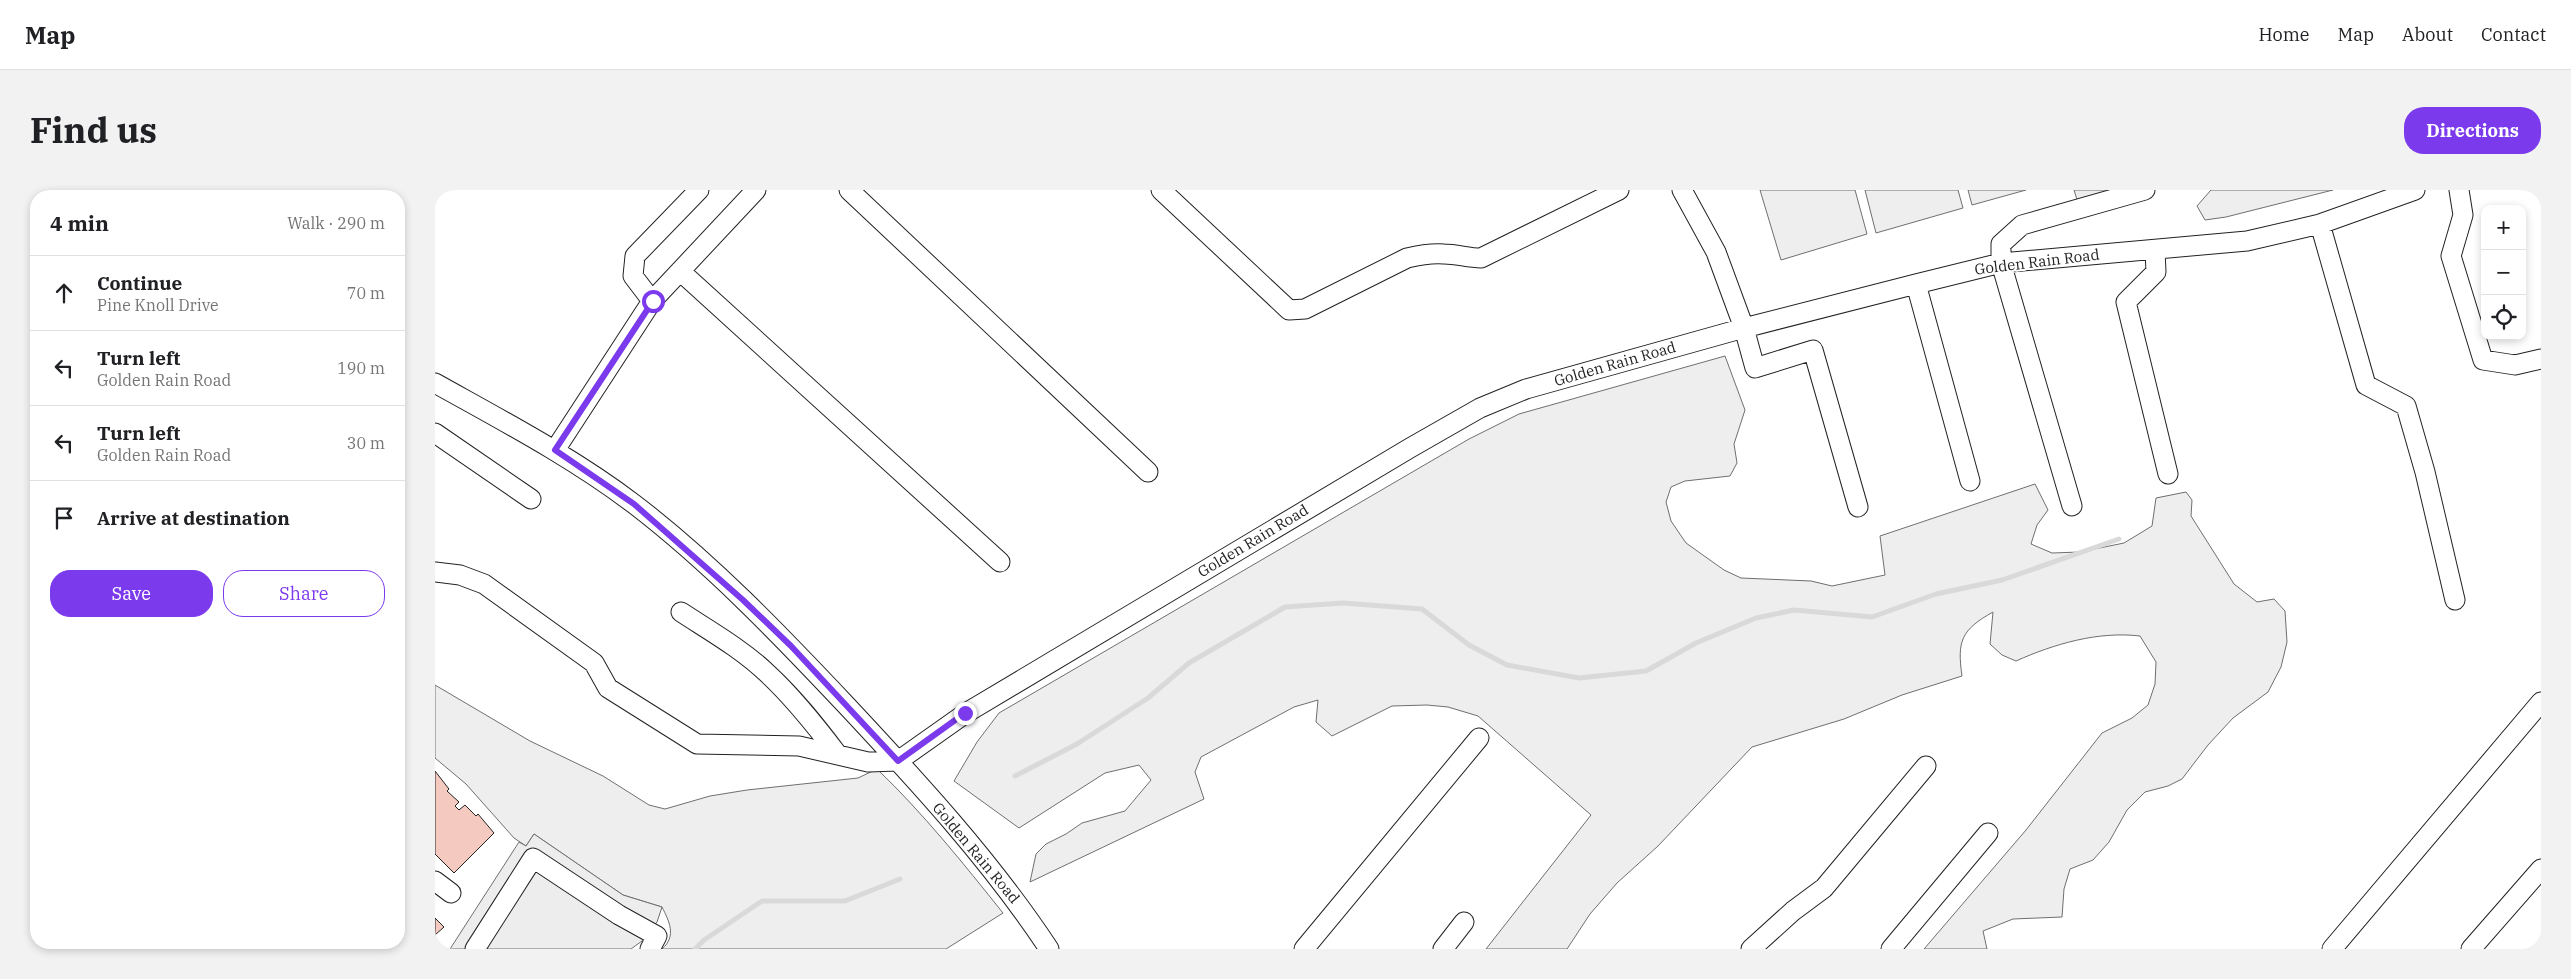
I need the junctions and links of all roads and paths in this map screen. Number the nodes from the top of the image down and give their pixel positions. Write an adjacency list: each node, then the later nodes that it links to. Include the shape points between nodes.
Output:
1 (699, 190): 16 (street, via 635,256 633,276)
2 (756, 190): 14 (street)
3 (849, 190): 22 (street)
4 (1161, 190): 5 (street, via 1289,310 1305,309 1407,258 1446,254 1481,258)
5 (1619, 190)
6 (1682, 190): 17 (street, via 1715,252)
7 (2145, 190): 10 (street)
8 (2415, 190): 11 (street, Golden Rain Road)
9 (2459, 190): 18 (street, via 2463,214 2451,256 2483,360 2515,365)
10 (2097, 197): 13 (street, via 2022,225 2001,244)
11 (2320, 224): 12 (street, Golden Rain Road, via 2247,241); 30 (street, via 2366,385 2406,406)
12 (2155, 250): 13 (street, Golden Rain Road); 23 (street, via 2157,272 2126,302)
13 (2001, 263): 15 (street, Golden Rain Road); 26 (street)
14 (681, 271): 16 (street); 28 (street)
15 (1916, 284): 17 (street, Golden Rain Road); 24 (street)
16 (653, 301): 21 (street)
17 (1744, 328): 27 (street, via 1755,368 1813,350); 35 (street, Golden Rain Road, via 1526,389 1480,408 965,713)
18 (2541, 359)
19 (435, 383): 21 (street, Golden Rain Road)
20 (435, 432): 25 (street)
21 (555, 450): 35 (street, Golden Rain Road, via 634,504 737,594 791,646)
22 (1148, 472)
23 (2168, 474)
24 (1970, 481)
25 (531, 498)
26 (2072, 506)
27 (1858, 507)
28 (1000, 562)
29 (435, 572): 34 (street, via 461,575 484,584 594,663 608,688 697,744 799,746)
30 (2455, 600)
31 (681, 612): 34 (street, via 767,673 809,717)
32 (2541, 702): 49 (street)
33 (1479, 738): 45 (street)
34 (838, 755): 35 (street, via 868,762)
35 (898, 761): 44 (street, Golden Rain Road, via 1023,909)
36 (1925, 766): 47 (street, via 1824,888)
37 (1989, 833): 48 (street)
38 (2541, 869): 50 (street)
39 (435, 880): 40 (street)
40 (451, 893)
41 (1464, 922): 46 (street)
42 (475, 949): 43 (street, via 533,858 657,936)
43 (650, 949)
44 (1049, 949)
45 (1304, 949)
46 (1443, 949)
47 (1751, 949)
48 (1891, 949)
49 (2333, 949)
50 (2471, 949)

